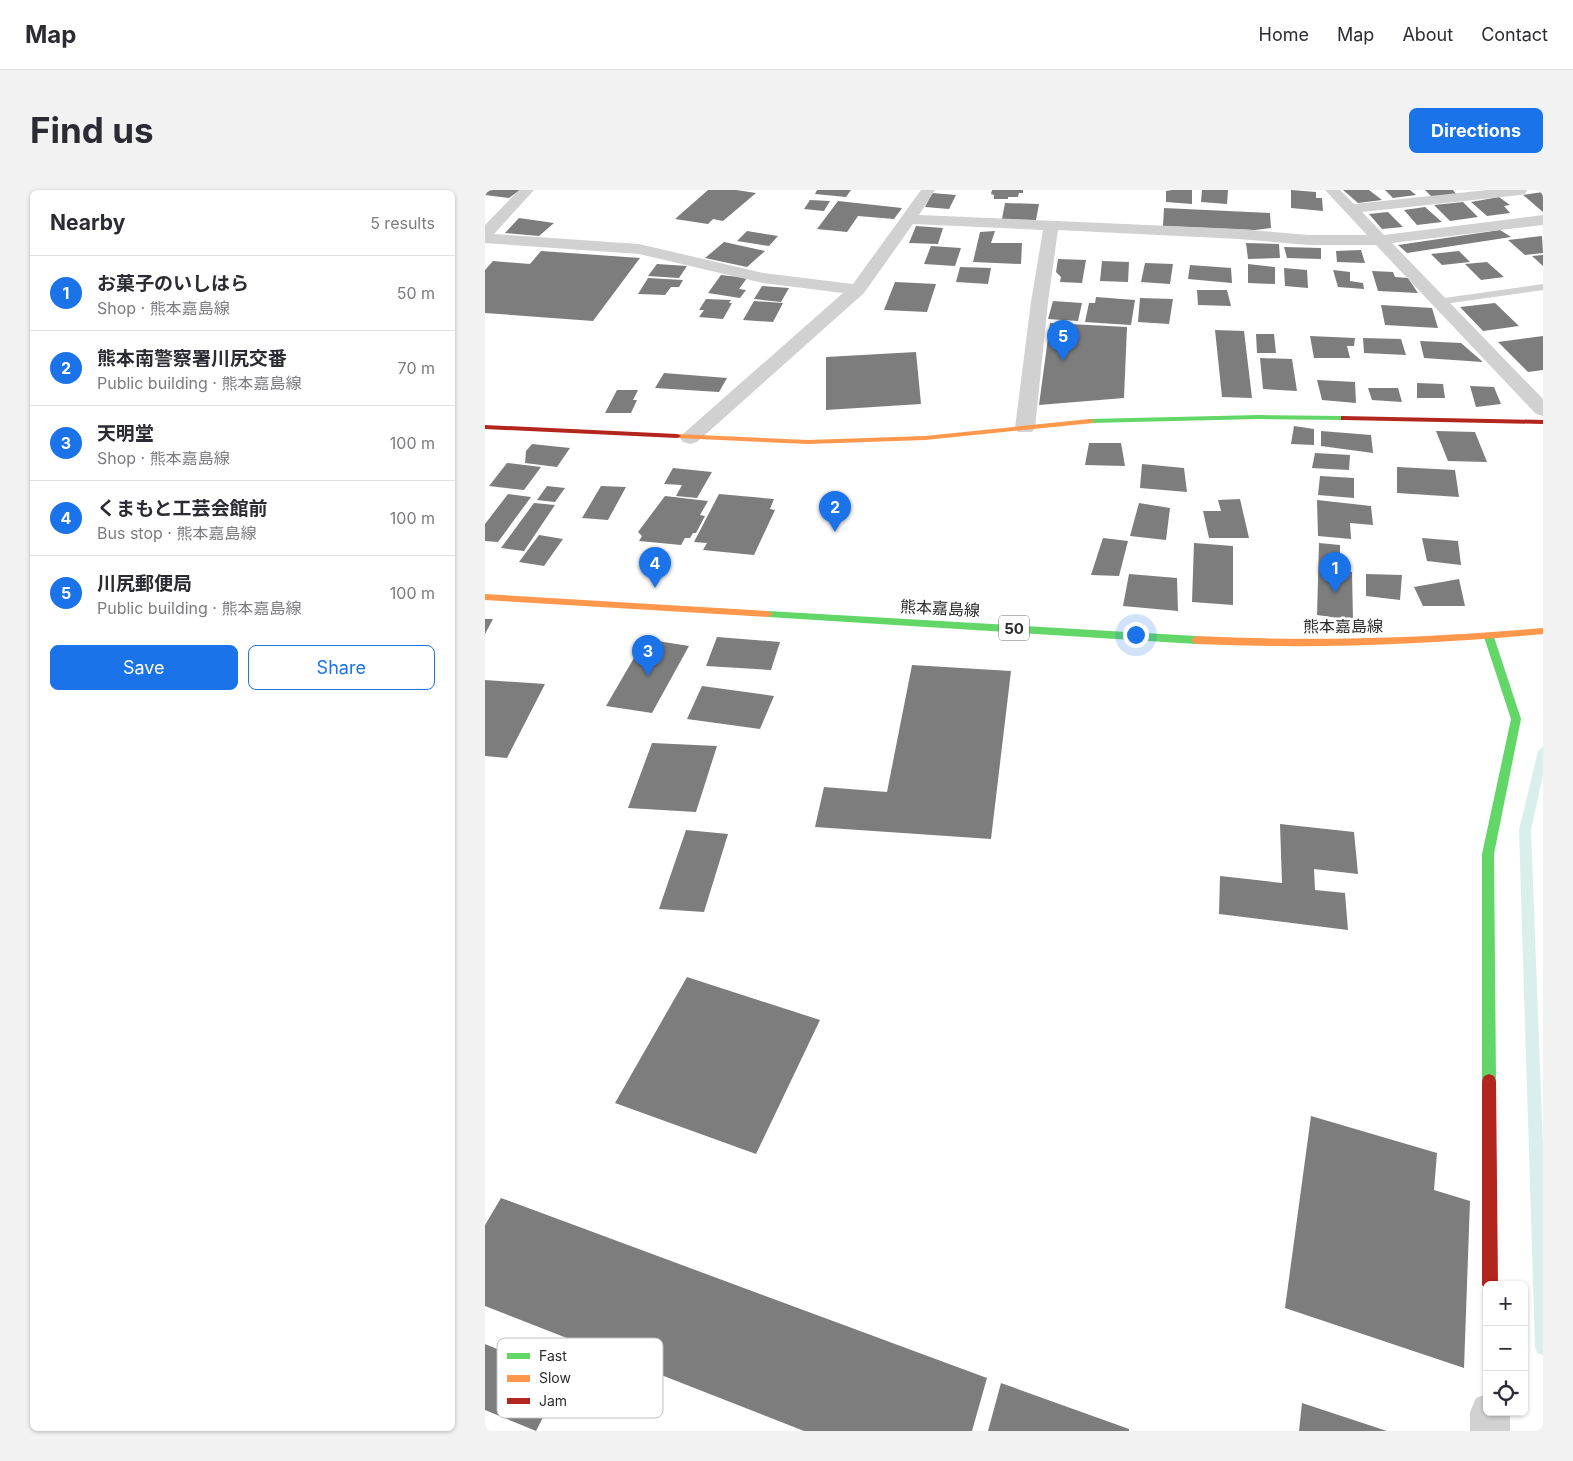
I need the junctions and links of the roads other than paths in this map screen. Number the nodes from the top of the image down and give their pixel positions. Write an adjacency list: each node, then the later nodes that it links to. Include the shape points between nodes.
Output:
1 (527, 190): 9 (street)
2 (927, 190): 6 (street)
3 (1331, 190): 5 (street)
4 (1519, 191): 5 (street)
5 (1349, 209): 11 (street)
6 (909, 220): 8 (street); 13 (street)
7 (1543, 220): 11 (street)
8 (1051, 227): 11 (street, via 1239,234 1308,240); 18 (street, via 1042,274)
9 (485, 234)
10 (485, 238): 13 (street, via 639,248 763,278)
11 (1378, 240): 14 (street)
12 (1543, 287): 14 (lane)
13 (858, 289): 19 (street)
14 (1437, 302): 15 (street)
15 (1543, 410)
16 (1543, 422): 18 (street, via 1259,417 1105,419)
17 (485, 427): 19 (street)
18 (1025, 428): 19 (street, via 925,438 808,442)
19 (690, 438)
20 (485, 597): 22 (street, 熊本嘉島線 / 50, via 1214,641 1344,643)
21 (1543, 631): 22 (street, 熊本嘉島線 / 50)
22 (1489, 637): 23 (street, via 1516,719 1488,854)
23 (1489, 1281)
24 (1490, 1416): 25 (street)
25 (1490, 1431)

